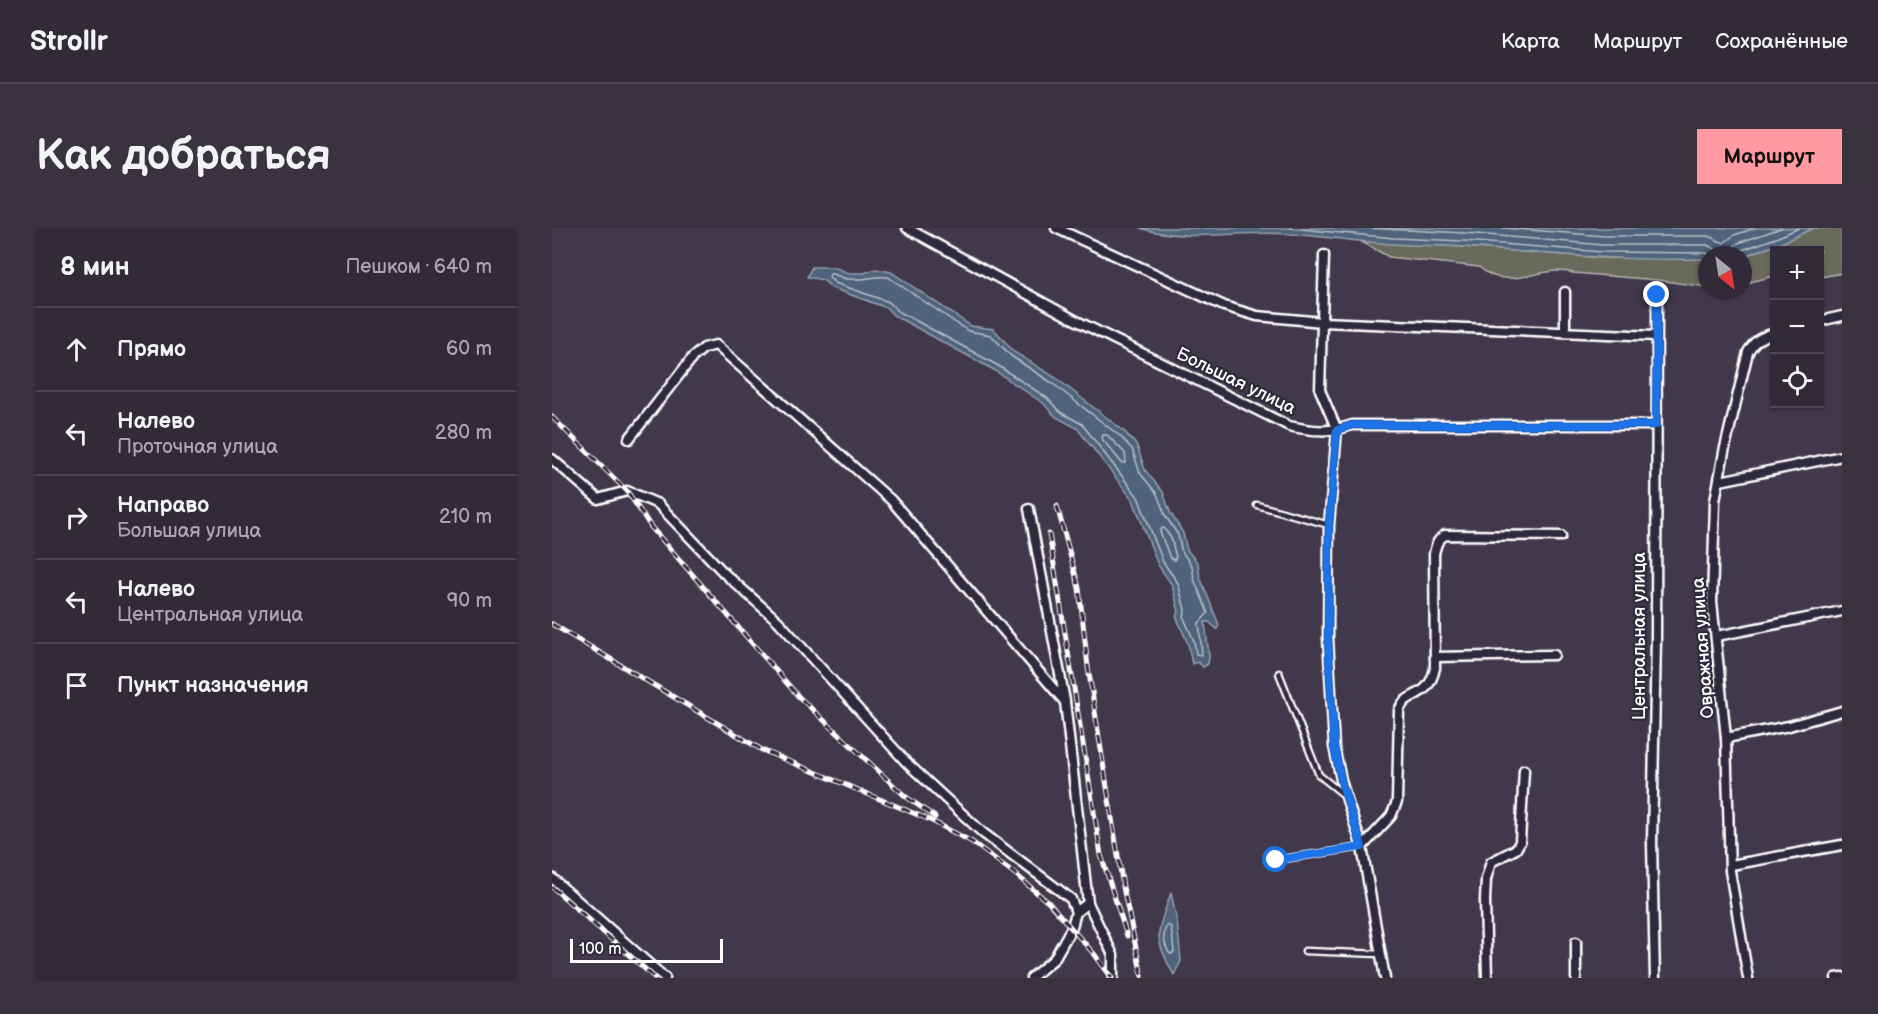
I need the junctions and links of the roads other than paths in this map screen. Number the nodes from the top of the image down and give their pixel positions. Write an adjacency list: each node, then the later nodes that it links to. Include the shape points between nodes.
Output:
1 (907, 228): 13 (street, Большая улица, via 1073,319 1289,426 1312,431)
2 (1056, 228): 8 (street, via 1224,306 1257,316)
3 (1324, 255): 8 (street)
4 (1565, 292): 9 (street)
5 (1657, 295): 11 (street, Центральная улица)
6 (1842, 316): 7 (street)
7 (1824, 320)
8 (1323, 322): 9 (street); 13 (street, via 1320,390)
9 (1565, 332): 11 (street)
10 (1770, 334): 17 (street, Овражная улица, via 1752,343 1748,352)
11 (1656, 336): 12 (street, Центральная улица)
12 (1656, 425): 13 (street, Большая улица, via 1352,425); 49 (street, Центральная улица, via 1652,843)
13 (1337, 430): 20 (street)
14 (629, 439): 27 (street, via 693,357 716,345 891,500)
15 (1842, 456): 17 (street)
16 (552, 459): 38 (street, via 598,499 627,491 658,504 725,574 778,621 907,763 983,833 1071,899)
17 (1720, 482): 23 (street, Овражная улица, via 1715,501 1712,602)
18 (1257, 505): 20 (lane)
19 (1029, 509): 27 (street)
20 (1329, 525): 31 (street, via 1328,638 1334,747)
21 (1561, 536): 25 (street, via 1440,538 1434,554)
22 (1842, 610): 23 (street)
23 (1717, 636): 29 (street, Овражная улица)
24 (1554, 655): 25 (street)
25 (1435, 657): 33 (street, via 1432,681 1426,690 1402,703 1399,710 1397,802 1391,816)
26 (1279, 673): 31 (lane, via 1319,775)
27 (1065, 702): 37 (street)
28 (1842, 711): 29 (street)
29 (1726, 738): 35 (street, Овражная улица)
30 (1524, 770): 47 (street, via 1520,842 1516,849 1491,862 1486,879)
31 (1346, 796): 33 (street)
32 (1842, 844): 35 (street)
33 (1362, 847): 34 (lane); 41 (street)
34 (1276, 860)
35 (1731, 865): 50 (street, Овражная улица)
36 (552, 878): 43 (street)
37 (1088, 903): 38 (street); 45 (street, via 1113,956)
38 (1076, 912): 44 (street, via 1054,958)
39 (1576, 942): 48 (street)
40 (1305, 951): 41 (lane)
41 (1383, 954): 46 (street)
42 (1842, 977): 51 (street)
43 (665, 978)
44 (1032, 978)
45 (1113, 978)
46 (1386, 978)
47 (1487, 978)
48 (1576, 978)
49 (1655, 978)
50 (1748, 978)
51 (1836, 978)

